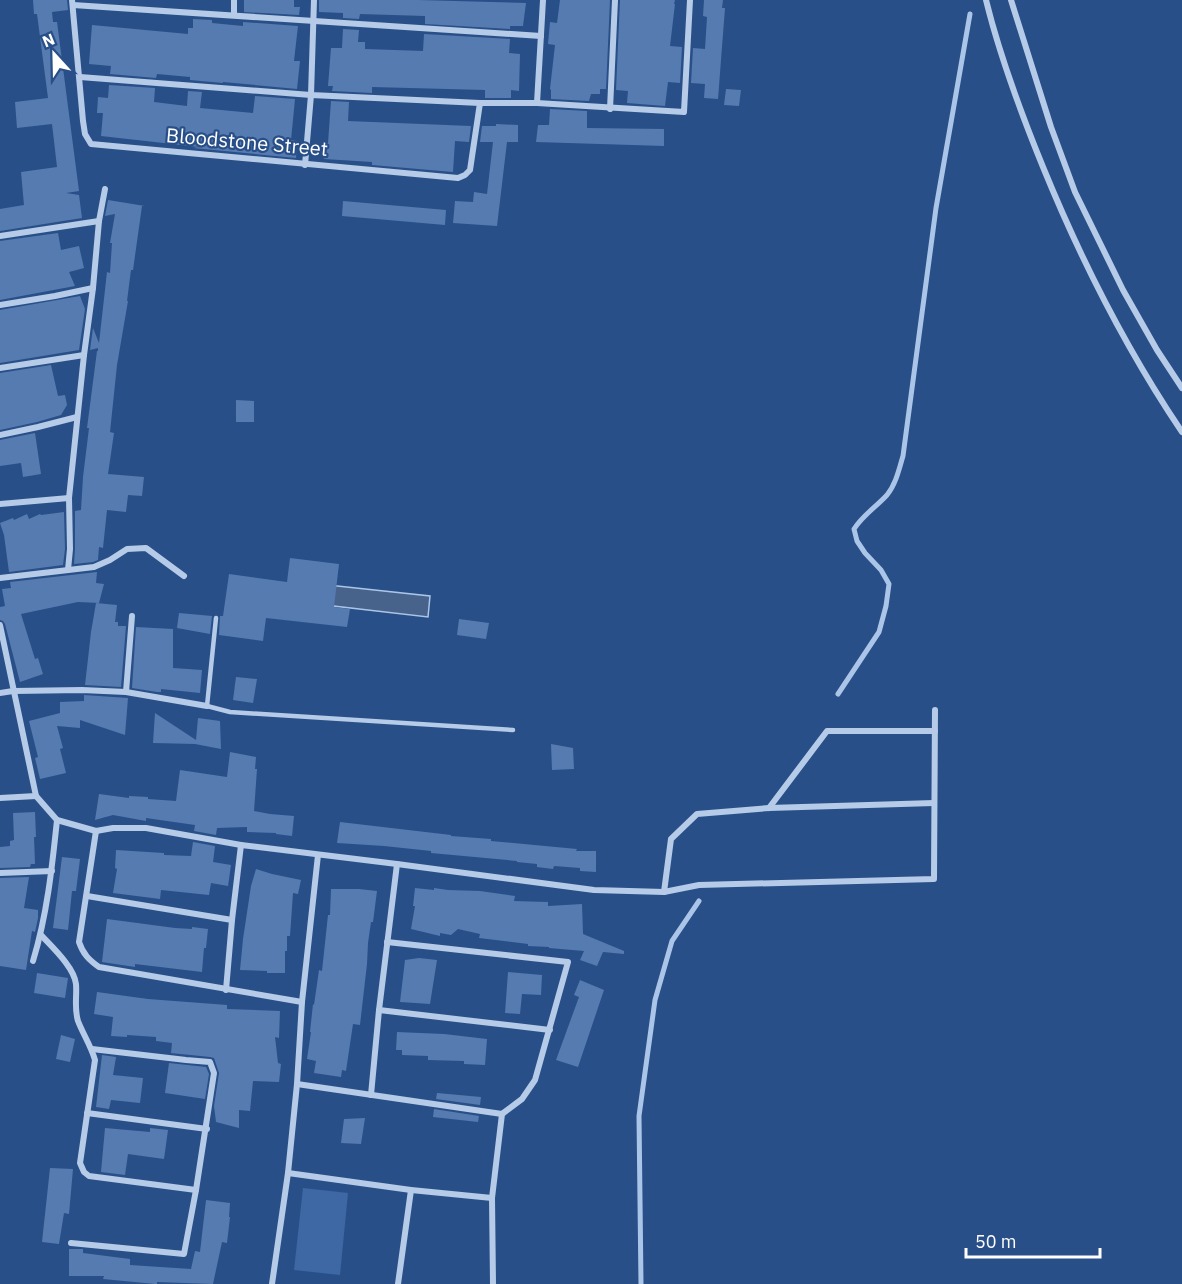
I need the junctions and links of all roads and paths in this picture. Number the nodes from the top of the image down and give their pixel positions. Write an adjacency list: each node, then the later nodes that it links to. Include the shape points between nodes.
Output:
1 (234, 0): 9 (street)
2 (314, 0): 10 (street)
3 (543, 0): 11 (street)
4 (615, 0): 16 (street)
5 (690, 0): 16 (street, via 684,112)
6 (986, 0): 27 (street, via 1030,136 1080,252 1137,362)
7 (1011, 0): 25 (street, via 1075,192 1123,290)
8 (72, 3): 9 (street); 12 (street, Bloodstone Street)
9 (234, 15): 10 (street)
10 (314, 23): 11 (street); 13 (street)
11 (541, 36): 14 (street)
12 (80, 77): 13 (street); 17 (street, Bloodstone Street, via 85,134 92,144)
13 (311, 95): 15 (street); 17 (street)
14 (537, 103): 15 (street); 16 (street)
15 (480, 104): 17 (street, Bloodstone Street, via 470,170 458,178)
16 (610, 109)
17 (305, 165)
18 (105, 189): 19 (street)
19 (99, 221): 20 (street); 21 (street)
20 (0, 236)
21 (93, 288): 22 (street); 23 (street)
22 (0, 305)
23 (84, 355): 24 (street); 26 (street)
24 (0, 368)
25 (1182, 388)
26 (77, 417): 28 (street); 29 (street)
27 (1182, 432)
28 (0, 435)
29 (69, 498): 30 (street); 31 (street)
30 (0, 504)
31 (68, 570): 32 (street, via 94,567 128,549 146,548); 33 (street)
32 (184, 576)
33 (0, 578)
34 (132, 616): 38 (street)
35 (216, 618): 40 (lane)
36 (0, 625): 37 (street)
37 (13, 691): 38 (street); 39 (street); 44 (street)
38 (126, 692): 40 (street)
39 (0, 693)
40 (207, 706): 42 (lane, via 230,712)
41 (935, 710): 43 (street)
42 (513, 730)
43 (935, 731): 46 (street); 47 (street, via 828,731)
44 (36, 796): 45 (street); 48 (street)
45 (0, 798)
46 (934, 803): 47 (street); 55 (street, via 934,879 699,885)
47 (769, 808): 55 (street, via 697,814 671,839)
48 (57, 820): 49 (street); 53 (street)
49 (96, 831): 50 (street, via 146,828); 56 (street)
50 (242, 845): 51 (street); 57 (street)
51 (318, 855): 52 (street); 62 (street)
52 (397, 864): 55 (street, via 594,890); 59 (street)
53 (52, 871): 54 (street); 58 (street)
54 (0, 873)
55 (664, 892)
56 (87, 896): 57 (street); 61 (street, via 79,942 82,952 99,967)
57 (232, 920): 61 (street)
58 (41, 935): 60 (street); 65 (street, via 72,971 76,983 75,1010)
59 (387, 942): 63 (street); 64 (street, via 568,962)
60 (33, 961)
61 (226, 990): 62 (street)
62 (302, 1002): 66 (street)
63 (379, 1010): 64 (street); 67 (street)
64 (550, 1030): 69 (street, via 535,1080 522,1099)
65 (92, 1049): 68 (street, via 95,1060); 70 (street, via 210,1062 214,1073)
66 (297, 1084): 67 (street); 71 (street)
67 (371, 1095): 69 (street)
68 (87, 1113): 70 (street); 72 (street, via 80,1163 89,1176)
69 (502, 1114): 74 (street)
70 (207, 1129): 72 (street)
71 (288, 1173): 73 (street); 76 (street)
72 (196, 1190): 75 (street, via 184,1254)
73 (411, 1190): 74 (street); 77 (street)
74 (492, 1198): 78 (street)
75 (71, 1243)
76 (272, 1284)
77 (398, 1284)
78 (493, 1284)

